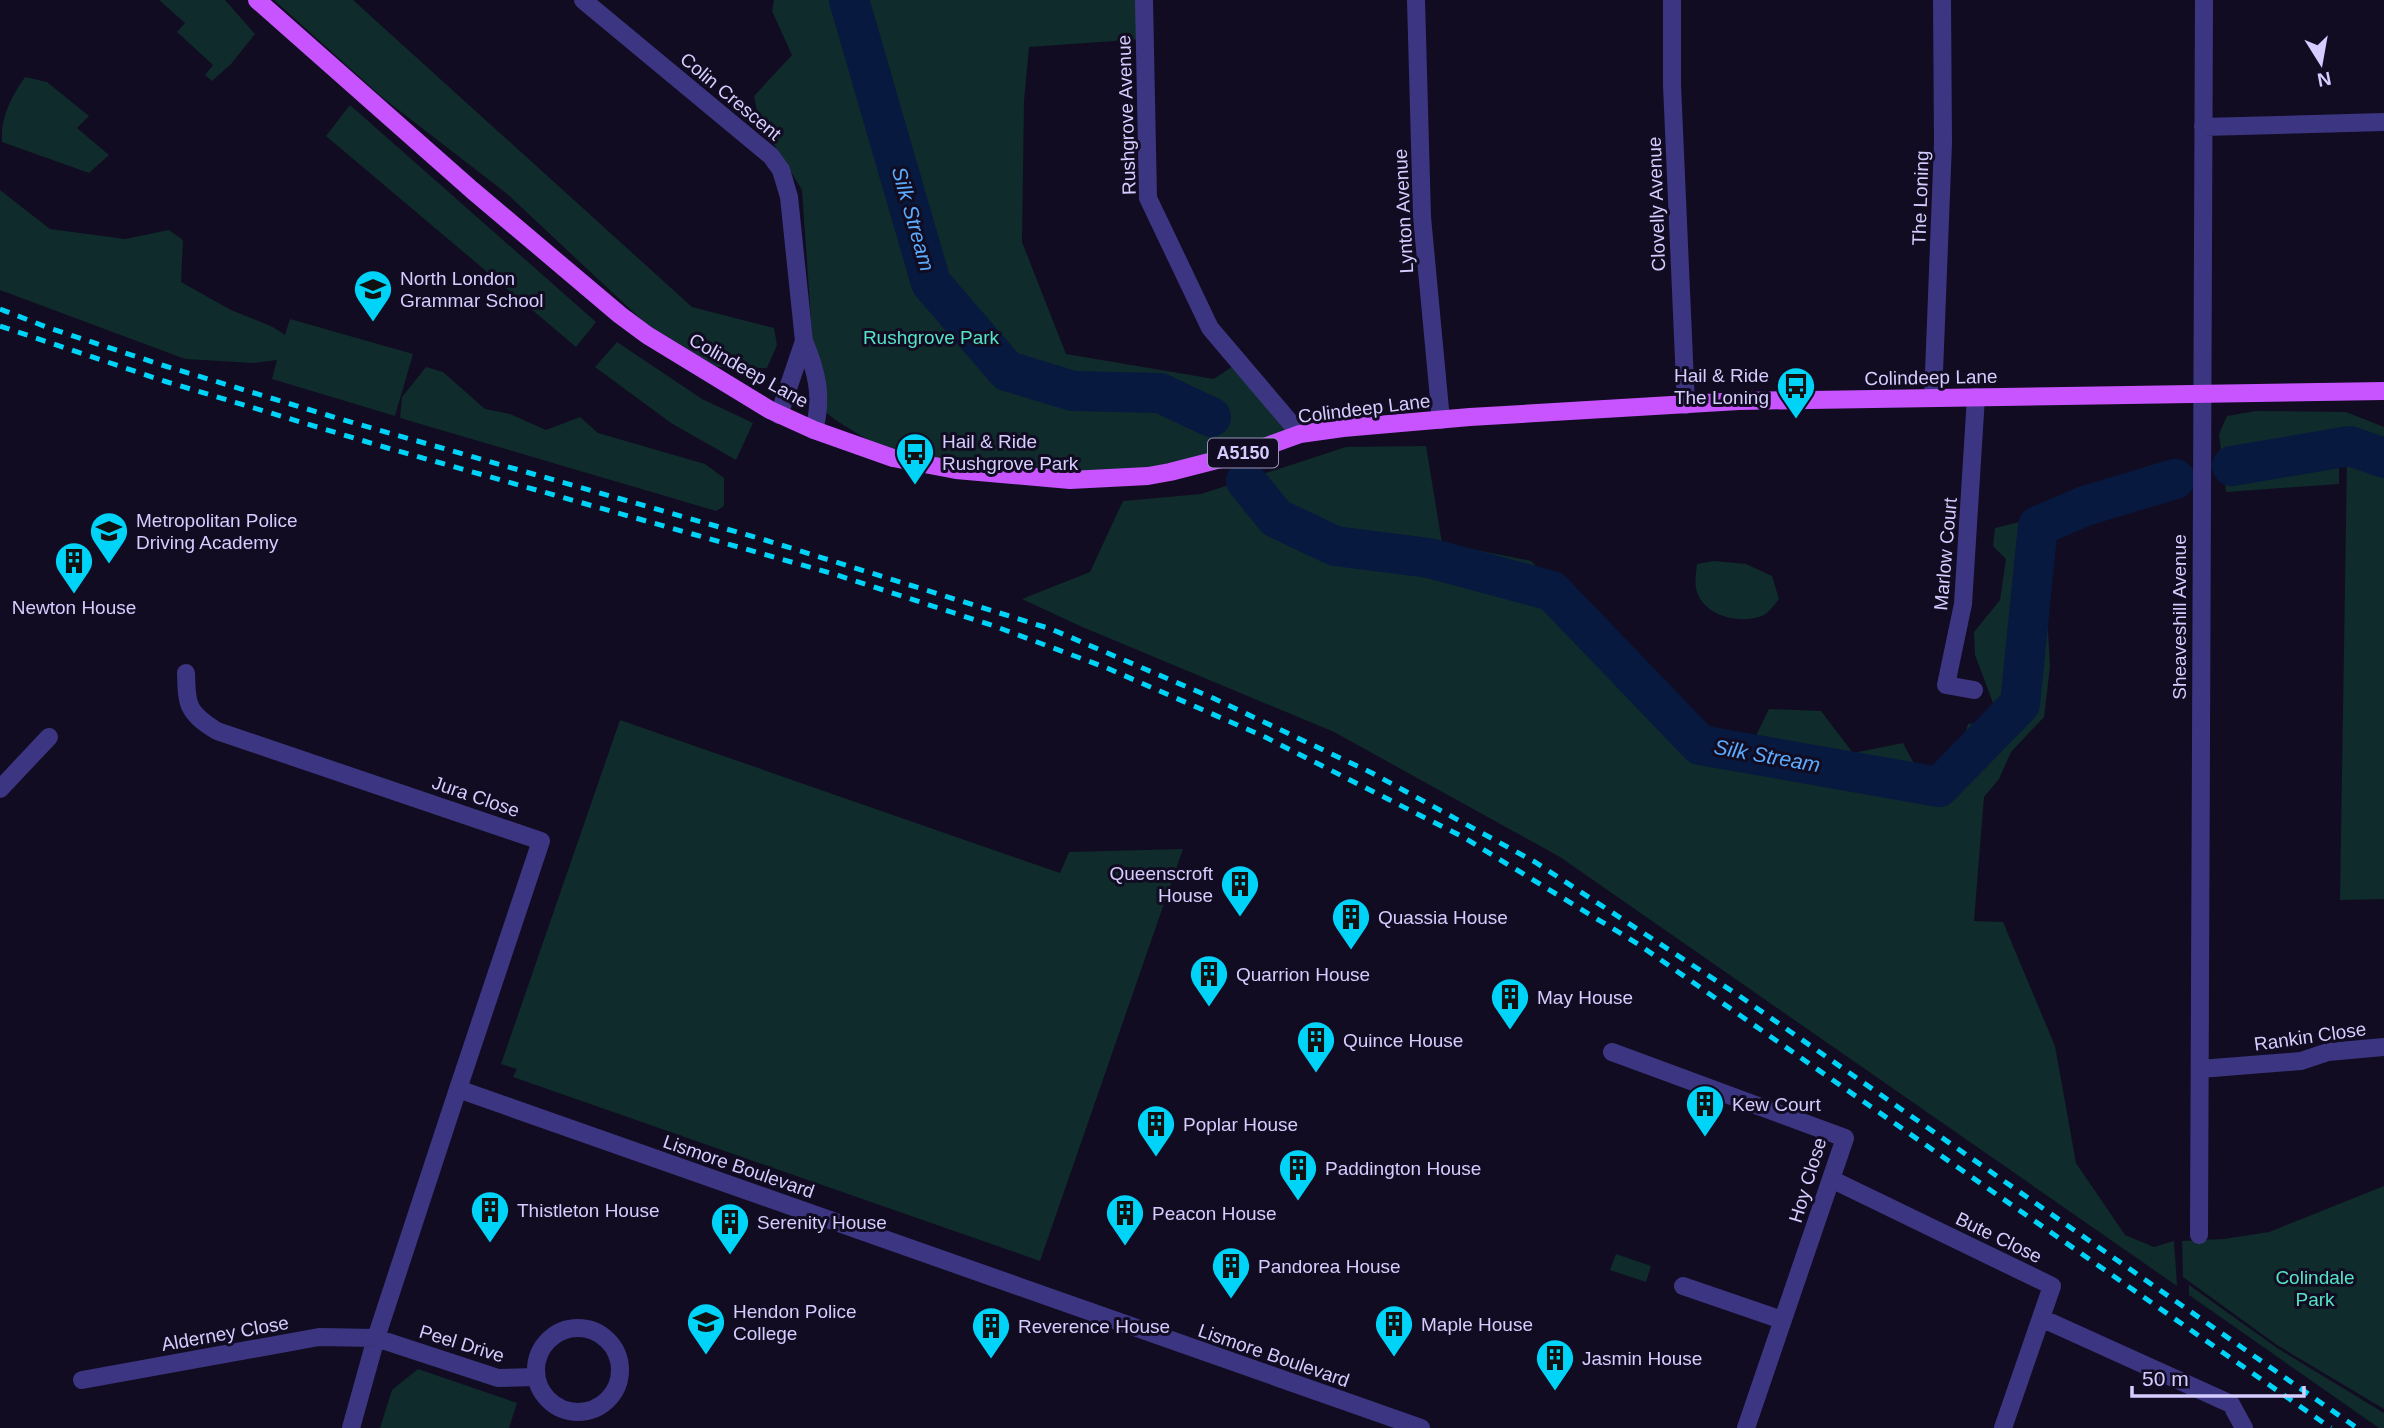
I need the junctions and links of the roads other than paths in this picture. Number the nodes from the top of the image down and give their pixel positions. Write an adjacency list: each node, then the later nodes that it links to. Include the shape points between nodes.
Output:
1 (257, 0): 18 (main road, Colindeep Lane / A5150, via 620,315)
2 (583, 0): 9 (street, Colin Crescent)
3 (603, 0): 9 (street)
4 (1144, 0): 21 (street, Rushgrove Avenue, via 1148,198 1210,328)
5 (1416, 0): 19 (street, Lynton Avenue, via 1422,217)
6 (1672, 0): 17 (street, Clovelly Avenue)
7 (1942, 0): 16 (street, The Loning, via 1943,143)
8 (2204, 0): 11 (street, Sheaveshill Avenue)
9 (605, 19): 12 (street, Colin Crescent, via 771,156 781,170 789,197)
10 (2384, 122): 11 (street)
11 (2203, 127): 14 (street, Sheaveshill Avenue)
12 (804, 341): 18 (street, Colin Crescent); 20 (street, Colin Crescent, via 816,368 819,391)
13 (2384, 391): 14 (main road, Colindeep Lane / A5150)
14 (2203, 394): 15 (main road, Colindeep Lane / A5150); 28 (street, Sheaveshill Avenue)
15 (1976, 397): 16 (main road, Colindeep Lane / A5150); 23 (street, Marlow Court, via 1963,604 1946,685)
16 (1933, 398): 17 (main road, Colindeep Lane / A5150)
17 (1686, 405): 19 (main road, Colindeep Lane / A5150)
18 (779, 415): 20 (main road, Colindeep Lane / A5150)
19 (1441, 420): 21 (main road, Colindeep Lane / A5150)
20 (814, 430): 21 (main road, Colindeep Lane / A5150, via 892,458 956,470 1070,480 1170,472)
21 (1300, 434)
22 (186, 673): 29 (street, Jura Close, via 187,702 199,720 217,731 541,841)
23 (1974, 690)
24 (49, 737): 25 (street)
25 (0, 789)
26 (2384, 1047): 28 (street, Rankin Close, via 2328,1052 2301,1061)
27 (1612, 1052): 30 (street, Hoy Close, via 1846,1138)
28 (2200, 1069): 31 (street, Sheaveshill Avenue)
29 (458, 1089): 35 (street); 39 (street, Lismore Boulevard)
30 (1832, 1179): 33 (street, Bute Close, via 2052,1286); 34 (street, Hoy Close)
31 (2199, 1234)
32 (1683, 1286): 34 (street)
33 (2040, 1318): 41 (street, Bute Close); 42 (street, via 2231,1404)
34 (1783, 1320): 40 (street, Hoy Close)
35 (376, 1338): 36 (street, Peel Drive, via 498,1378); 37 (street, Alderney Close, via 319,1337); 38 (street)
36 (536, 1377): 36 (street, via 543,1346 571,1329 604,1337 619,1366 619,1378 609,1398 586,1411 559,1408 541,1391)
37 (82, 1380)
38 (351, 1428)
39 (1421, 1428)
40 (1746, 1428)
41 (2003, 1428)
42 (2244, 1428)

